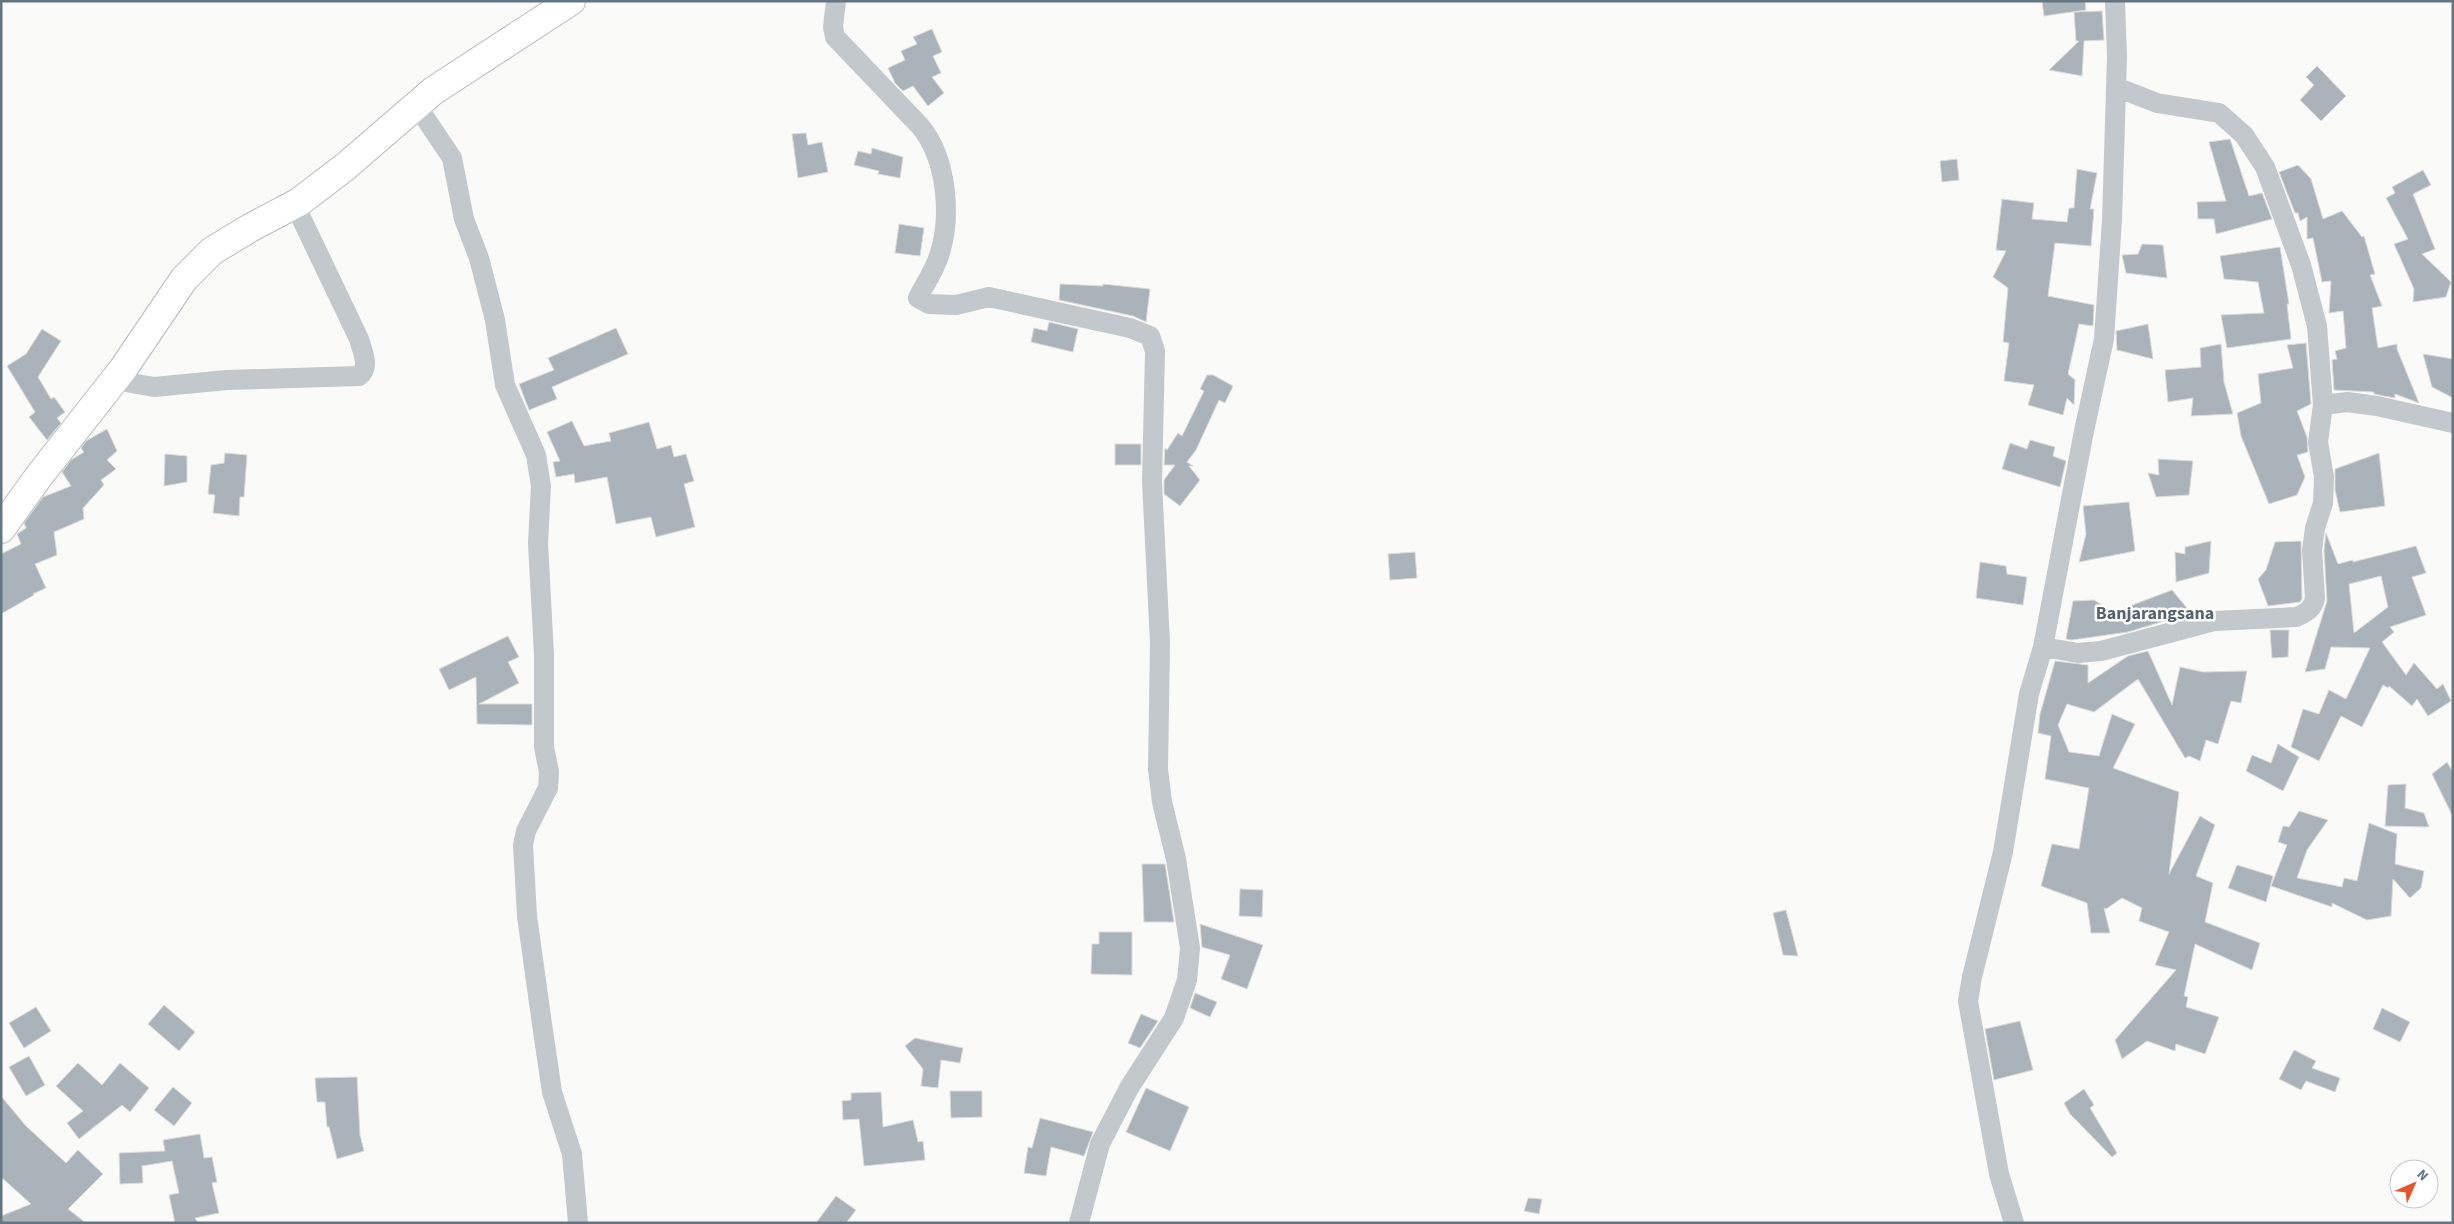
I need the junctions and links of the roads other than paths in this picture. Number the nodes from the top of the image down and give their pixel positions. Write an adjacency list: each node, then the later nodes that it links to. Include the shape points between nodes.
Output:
1 (571, 1): 5 (street, via 433,91)
2 (836, 1): 13 (street, via 835,36 924,130 935,152 944,190 946,224 939,258 918,298 929,304 956,305 989,297 1130,328 1150,336 1155,351 1152,482 1160,644 1158,769 1190,948 1187,980 1174,1018 1129,1088 1100,1144)
3 (2115, 1): 4 (street)
4 (2116, 87): 8 (street, via 2157,103 2219,113 2244,135 2265,167 2301,265 2317,326); 11 (street, via 2104,339)
5 (417, 106): 6 (street); 12 (street, via 452,158 464,218 496,320 505,385 536,455 541,486 538,543 544,655 544,747 549,772 548,788 526,831 523,845 527,916 542,1024 552,1092 572,1154)
6 (295, 205): 7 (street, via 212,251 184,280); 7 (street, via 359,339 366,362 362,374 154,387)
7 (114, 380): 10 (street)
8 (2323, 405): 9 (street, via 2347,402 2377,406); 11 (street, via 2318,442 2324,477 2323,504 2313,539 2315,598 2310,610 2296,616 2214,621 2101,652 2078,653)
9 (2453, 423)
10 (1, 528)
11 (2043, 647): 14 (street, via 2029,694 2003,852 1968,1001 1999,1174)
12 (578, 1223)
13 (1078, 1223)
14 (2014, 1223)

